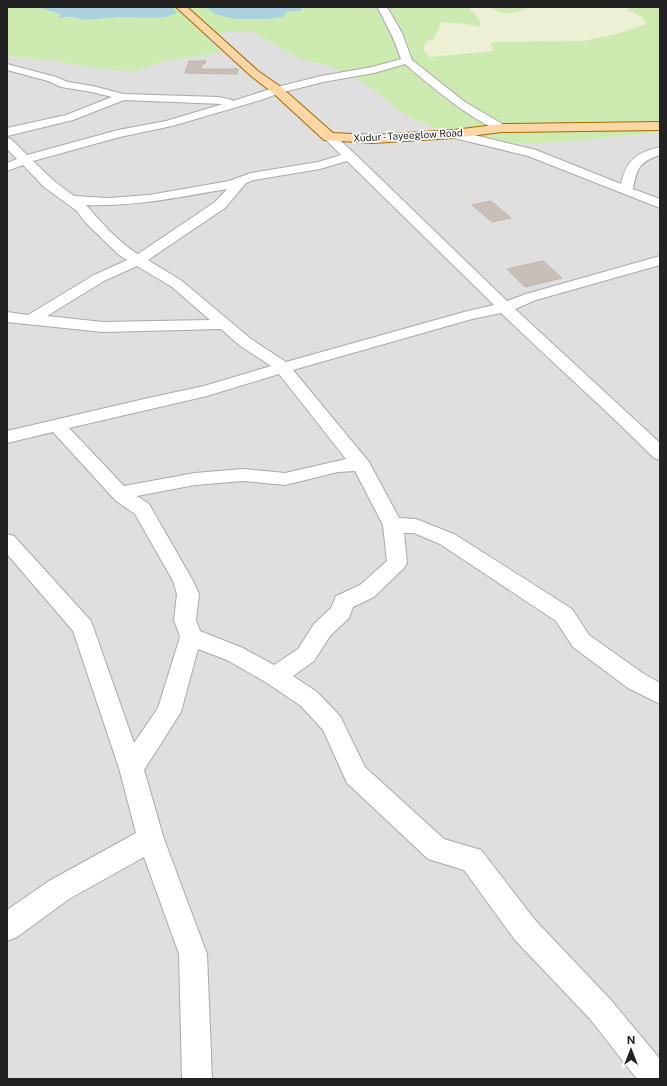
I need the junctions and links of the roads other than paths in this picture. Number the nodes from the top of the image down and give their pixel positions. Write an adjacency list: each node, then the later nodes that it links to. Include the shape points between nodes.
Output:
1 (181, 7): 5 (main road, via 254,73)
2 (382, 7): 3 (street, via 397,33)
3 (407, 60): 5 (street, via 374,70); 9 (street, via 461,104)
4 (7, 67): 6 (street, via 65,85)
5 (277, 90): 7 (street); 12 (main road)
6 (124, 97): 7 (street); 10 (street, via 69,118)
7 (237, 103): 16 (street, via 168,124 118,134)
8 (659, 126): 9 (main road, Xudur - Tayeeglow Road)
9 (502, 128): 11 (main road, Xudur - Tayeeglow Road)
10 (7, 132)
11 (454, 134): 12 (main road, Xudur - Tayeeglow Road, via 373,138); 19 (street, via 532,153)
12 (329, 137): 15 (street)
13 (7, 142): 16 (street)
14 (660, 151): 19 (street, via 643,156 631,166)
15 (350, 156): 18 (street, via 320,165); 24 (street)
16 (24, 160): 17 (street); 20 (street, via 48,184)
17 (7, 167)
18 (242, 180): 20 (street, via 149,199 109,202); 22 (street, via 220,205)
19 (626, 191): 21 (street)
20 (71, 200): 22 (street, via 124,252)
21 (660, 204)
22 (140, 260): 26 (street, via 99,278); 27 (street, via 177,284)
23 (660, 260): 24 (street)
24 (506, 307): 28 (street, via 469,315); 31 (street)
25 (7, 317): 26 (street)
26 (32, 319): 27 (street, via 102,327)
27 (225, 324): 28 (street, via 245,342)
28 (283, 368): 29 (street, via 207,391); 32 (street)
29 (56, 424): 30 (street); 33 (street)
30 (7, 437)
31 (660, 454)
32 (360, 464): 33 (street, via 338,466 285,479 243,475 195,479); 34 (street)
33 (121, 493): 36 (street, via 142,509 183,581 188,594 185,620)
34 (393, 525): 37 (street, via 397,563 367,591 343,602 341,612 322,630 306,655); 38 (street, via 416,526 447,539 564,615 581,641 636,681)
35 (7, 541): 39 (street, via 83,627)
36 (190, 637): 37 (street, via 235,654); 39 (street, via 168,712)
37 (275, 676): 43 (street, via 309,699 332,723 356,775 437,850 472,859 525,930 600,1009)
38 (660, 694)
39 (130, 768): 40 (street)
40 (151, 839): 41 (street, via 59,890); 42 (street, via 193,954)
41 (7, 927)
42 (197, 1079)
43 (657, 1079)

